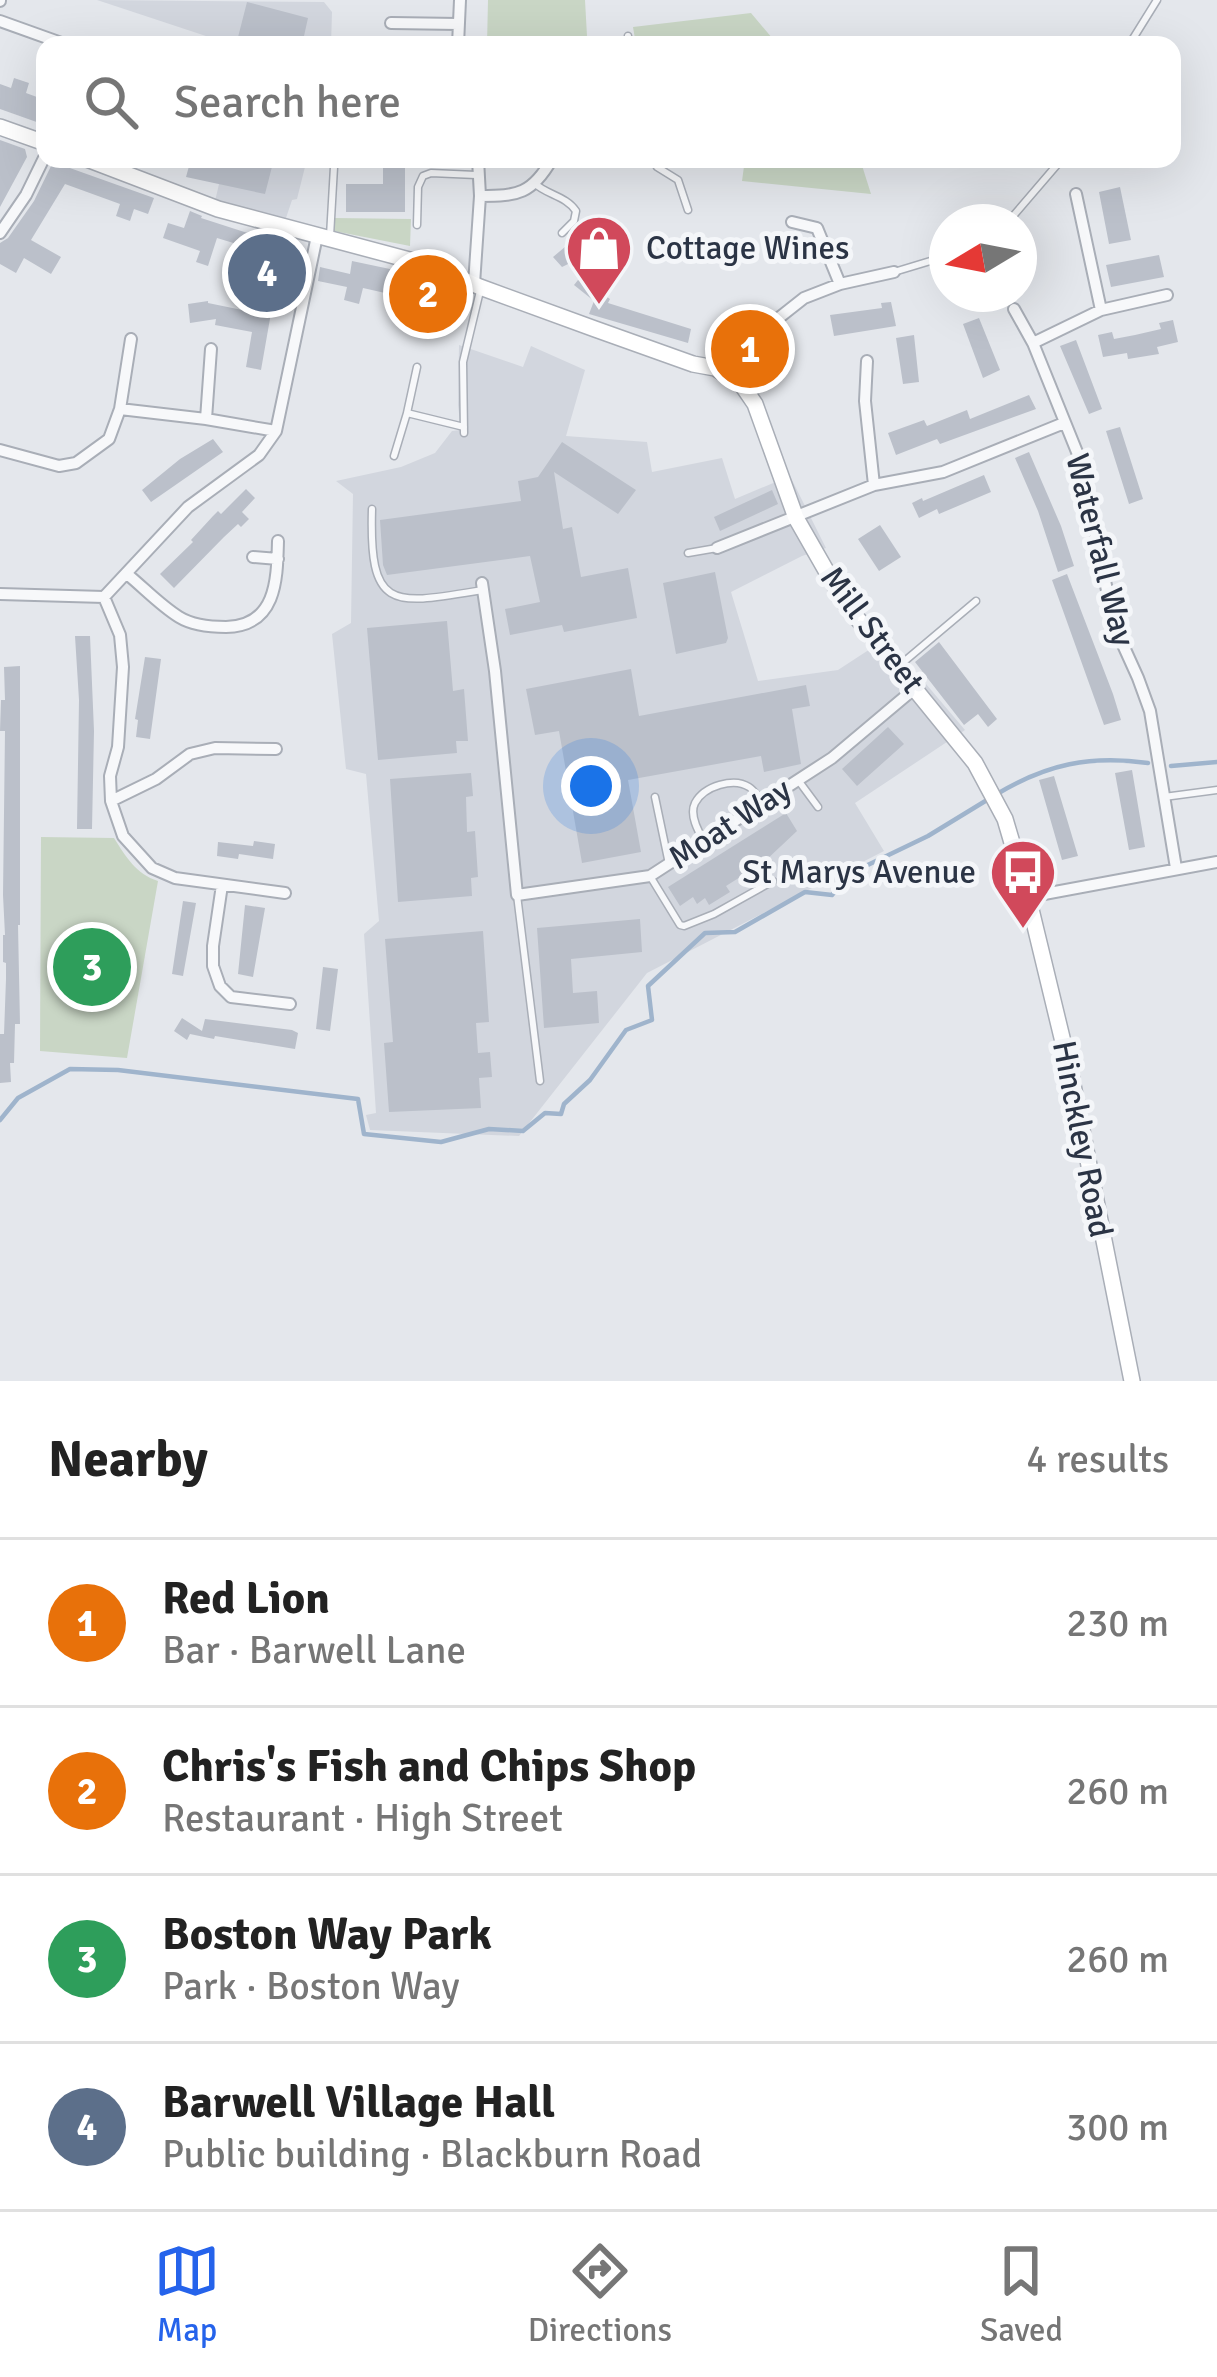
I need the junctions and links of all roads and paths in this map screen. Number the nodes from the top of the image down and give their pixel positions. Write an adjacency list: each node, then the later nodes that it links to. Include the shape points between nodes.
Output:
1 (460, 0): 5 (street)
2 (1157, 0): 8 (lane)
3 (0, 21): 6 (street)
4 (392, 23): 5 (street)
5 (458, 24): 7 (street)
6 (42, 36)
7 (458, 36)
8 (1135, 36)
9 (0, 127): 10 (street)
10 (36, 140)
11 (39, 168): 26 (street)
12 (122, 168): 28 (street, via 218,209)
13 (334, 168): 28 (lane)
14 (479, 168): 18 (street)
15 (545, 168): 19 (street)
16 (659, 168): 23 (lane, via 678,180)
17 (1053, 168): 22 (lane)
18 (480, 175): 21 (street); 25 (lane, via 423,176)
19 (534, 183): 21 (street, via 512,196); 27 (lane, via 576,212)
20 (1076, 194): 34 (street)
21 (480, 196): 32 (street)
22 (1022, 204)
23 (688, 210)
24 (792, 222): 31 (street, via 817,227)
25 (417, 226)
26 (2, 228)
27 (562, 233)
28 (324, 237): 32 (street); 46 (street)
29 (929, 261): 30 (lane)
30 (894, 272): 31 (street)
31 (840, 284): 41 (street, via 804,298)
32 (477, 286): 41 (street); 43 (lane, via 464,362 464,430)
33 (1167, 296): 34 (street)
34 (1100, 310): 37 (street)
35 (1016, 312): 37 (street, Waterfall Way)
36 (131, 340): 42 (street)
37 (1033, 343): 45 (street, Waterfall Way)
38 (211, 349): 44 (street)
39 (867, 361): 49 (street)
40 (417, 367): 43 (lane)
41 (715, 368): 51 (street, Mill Street, via 750,395)
42 (120, 409): 44 (street); 47 (street, via 110,439 76,463)
43 (407, 413): 48 (lane)
44 (206, 418): 46 (street)
45 (1064, 423): 49 (street, via 943,472); 68 (street, Waterfall Way, via 1081,462 1114,626 1150,711)
46 (276, 431): 57 (street, via 260,455 188,507)
47 (0, 450)
48 (394, 456)
49 (874, 485): 51 (street)
50 (372, 509): 58 (lane, via 375,574 384,591 434,598)
51 (796, 518): 53 (street); 62 (street, Mill Street, via 844,602)
52 (278, 541): 56 (street)
53 (717, 548): 54 (lane)
54 (688, 553)
55 (253, 557): 56 (street)
56 (278, 559): 57 (street, via 265,610 240,627 182,619)
57 (127, 574): 60 (street)
58 (482, 586): 80 (street)
59 (0, 594): 60 (street)
60 (104, 597): 69 (street, via 123,668)
61 (976, 601): 62 (lane)
62 (897, 667): 63 (street, Mill Street)
63 (914, 688): 65 (street, Moat Way); 81 (street, Mill Street, via 991,789)
64 (276, 749): 69 (street, via 190,754)
65 (799, 780): 70 (street, Moat Way); 71 (lane)
66 (1217, 790): 68 (lane)
67 (656, 797): 74 (lane)
68 (1164, 797): 75 (street, Waterfall Way)
69 (111, 801): 78 (street, via 123,836 152,868)
70 (763, 803): 72 (street, Moat Way); 72 (lane, via 740,783 705,793 694,815)
71 (818, 807)
72 (704, 841): 74 (street, Moat Way)
73 (1217, 862): 75 (street)
74 (668, 864): 76 (street, Moat Way)
75 (1176, 868): 81 (street)
76 (650, 876): 77 (lane, via 684,926); 80 (street, Moat Way)
77 (773, 880)
78 (222, 885): 79 (street); 82 (street, via 213,946 220,986 231,997)
79 (286, 892)
80 (517, 895): 83 (lane)
81 (1028, 897): 84 (street, Hinckley Road)
82 (290, 1004)
83 (540, 1081)
84 (1132, 1381)

